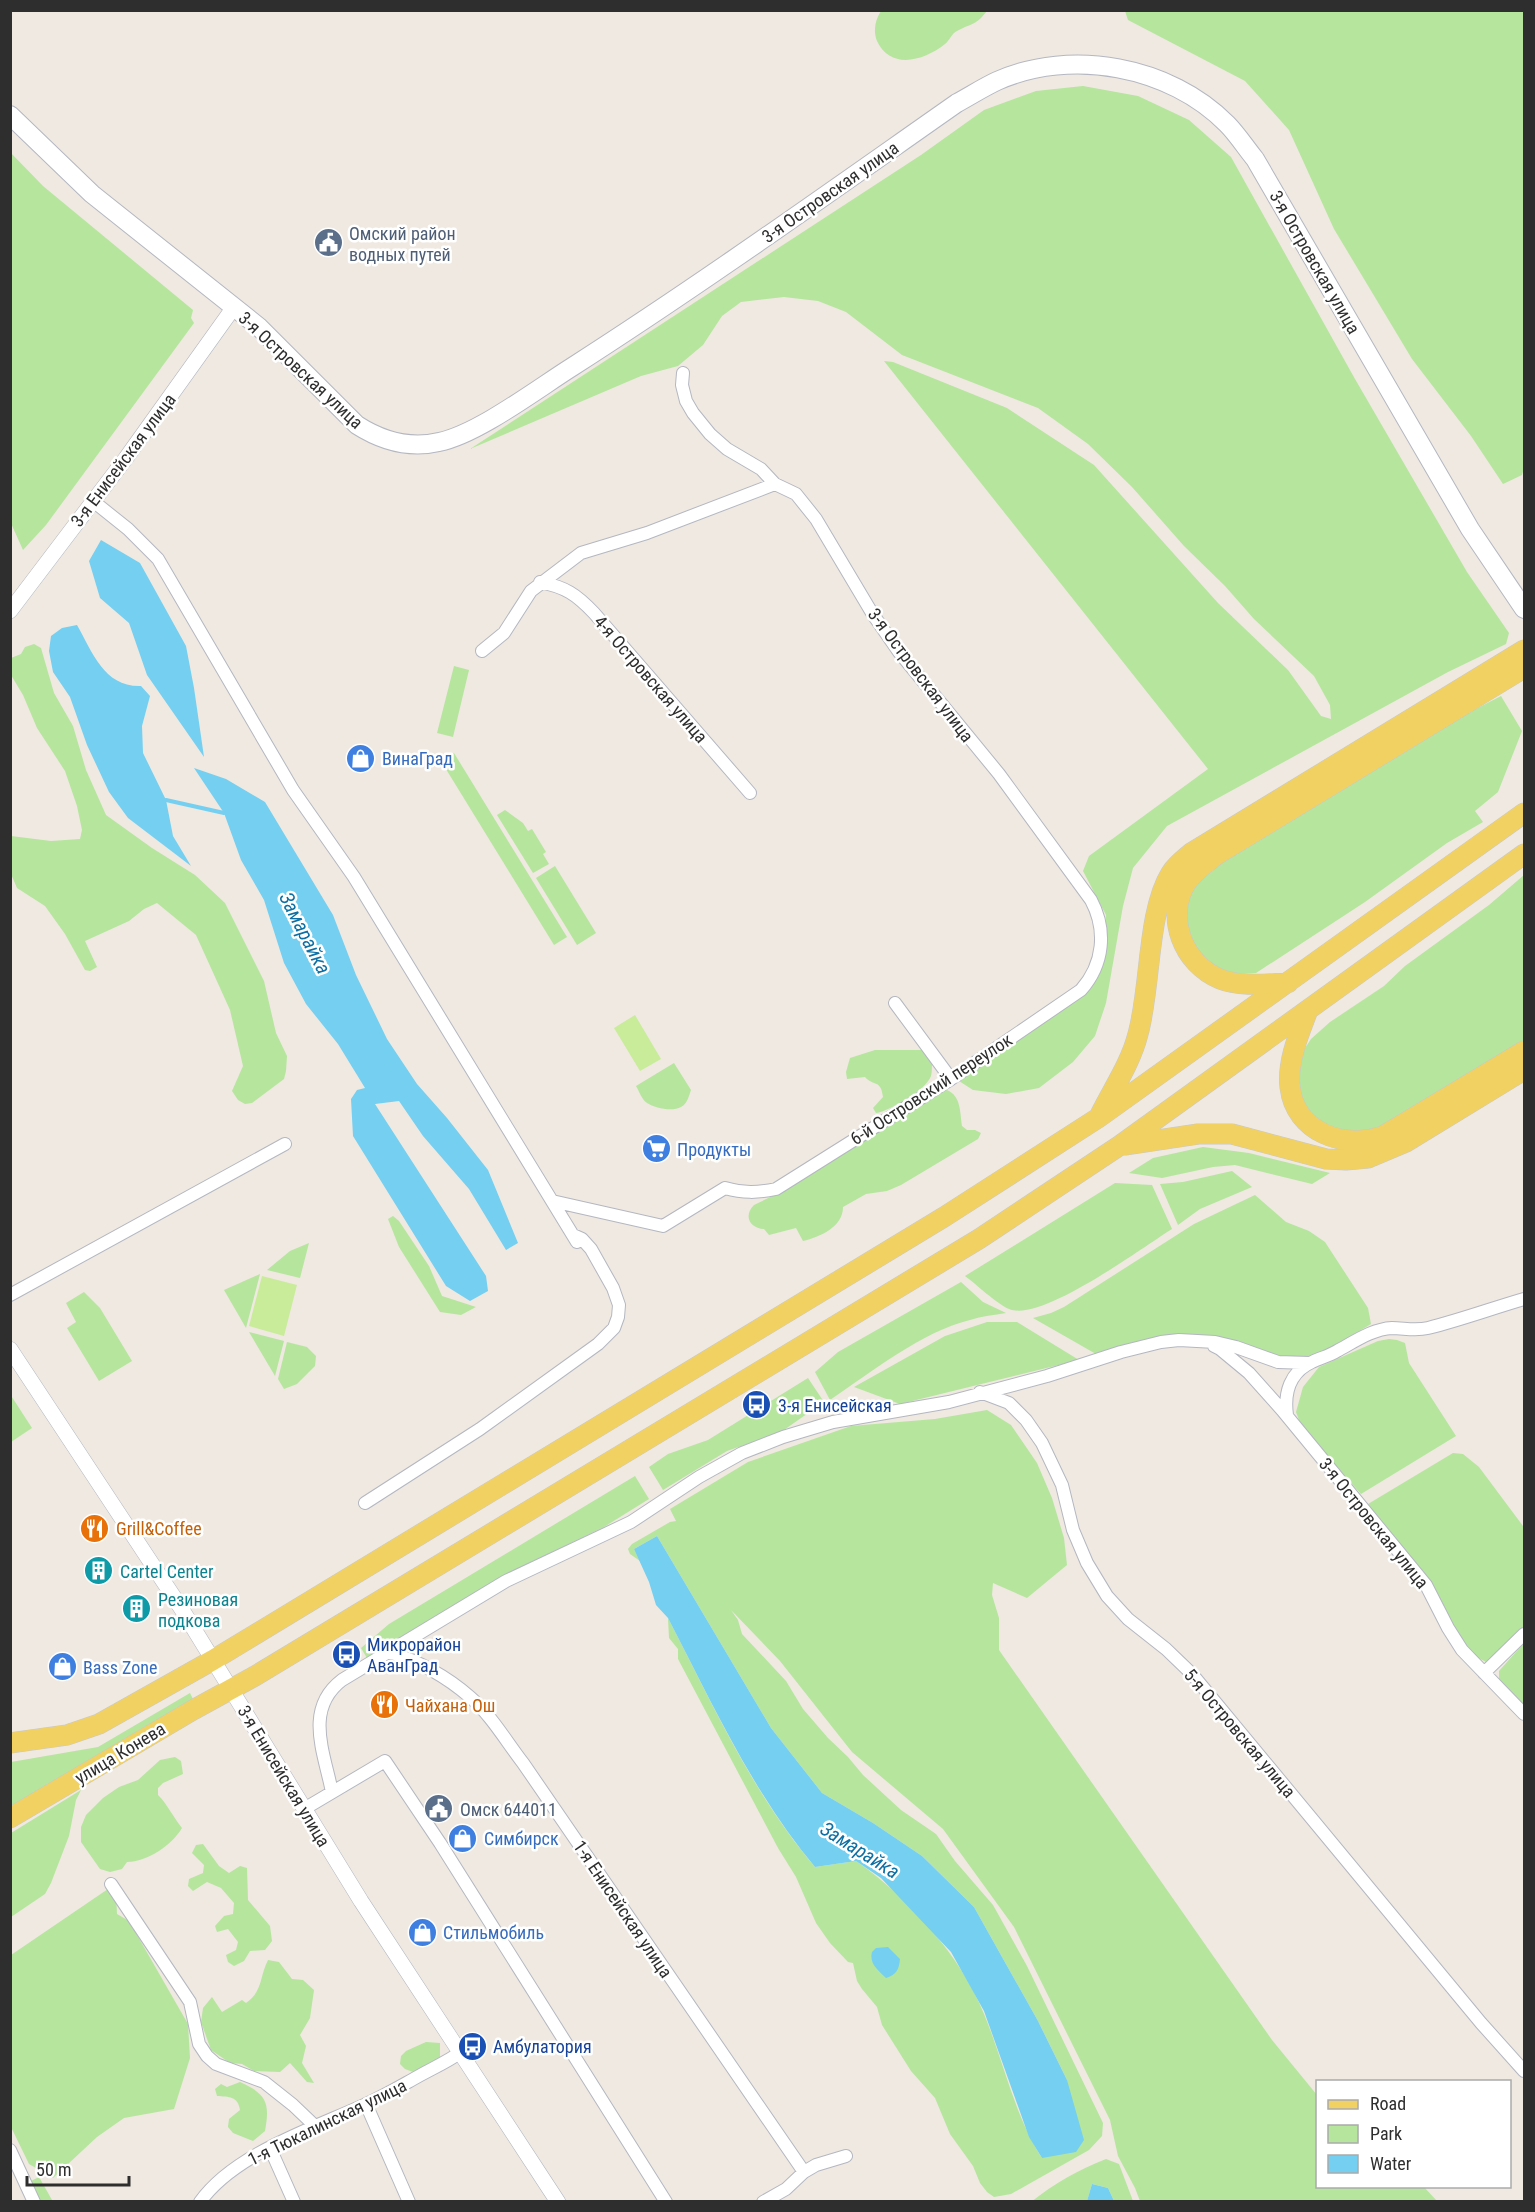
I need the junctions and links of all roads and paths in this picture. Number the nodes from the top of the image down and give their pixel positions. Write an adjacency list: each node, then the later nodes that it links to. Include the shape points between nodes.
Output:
1 (10, 115): 2 (main road, 3-я Островская улица, via 92,194)
2 (234, 307): 5 (street, 3-я Енисейская улица); 7 (main road, 3-я Островская улица, via 372,435 406,444 439,442 482,423 653,315 957,103 988,86 1035,70 1070,65 1130,71 1165,82 1196,99 1227,124 1255,159 1470,529)
3 (683, 373): 4 (street, 3-я Островская улица, via 686,401 710,434 761,469)
4 (775, 484): 6 (street, via 647,533 581,553); 15 (street, 3-я Островская улица, via 796,494 816,519 899,652 999,774 1091,900 1099,915)
5 (93, 501): 8 (street, 3-я Енисейская улица); 25 (street, via 158,559 293,790 354,877)
6 (540, 582): 10 (street, via 522,602 504,633); 12 (street, 4-я Островская улица, via 578,596)
7 (1524, 609)
8 (10, 611)
9 (1524, 650): 22 (main road, via 1180,862 1171,873 1158,906 1138,1036)
10 (482, 651)
11 (1524, 668): 16 (main road, via 1216,855 1185,884 1177,918 1180,937 1203,970 1221,980)
12 (750, 793)
13 (1524, 813): 16 (main road, улица Конева)
14 (1524, 854): 18 (main road, улица Конева)
15 (1101, 939): 21 (street, 6-й Островский переулок, via 1099,959 1081,990)
16 (1288, 983): 22 (main road, улица Конева)
17 (895, 1003): 21 (street)
18 (1308, 1010): 19 (main road, via 1291,1065 1293,1100 1308,1123 1322,1134 1354,1143 1383,1136); 24 (main road, улица Конева)
19 (1524, 1051)
20 (1524, 1070): 24 (main road, via 1406,1142 1368,1158 1326,1159 1232,1134 1198,1134)
21 (951, 1079): 25 (street, 6-й Островский переулок, via 776,1189 743,1192 725,1188 663,1226)
22 (1098, 1118): 36 (main road, улица Конева, via 944,1216)
23 (285, 1144): 26 (street)
24 (1119, 1146): 38 (main road, улица Конева, via 970,1245)
25 (552, 1201): 33 (street, via 575,1239 582,1239 591,1249 613,1288 619,1305 614,1328 598,1344 480,1429)
26 (10, 1295)
27 (1524, 1299): 30 (street, via 1427,1328 1378,1331)
28 (1198, 1341): 30 (street, via 1236,1347 1278,1362); 31 (street, via 1135,1347 1047,1376); 32 (street, 3-я Островская улица, via 1220,1349 1238,1363)
29 (10, 1349): 36 (street, 3-я Енисейская улица)
30 (1309, 1363): 32 (street, via 1292,1378 1286,1391)
31 (980, 1392): 35 (street, via 939,1404 833,1422 742,1453 631,1522 506,1581); 46 (street, 5-я Островская улица, via 1009,1403 1042,1443 1062,1485 1073,1530 1087,1563 1107,1596 1192,1674)
32 (1287, 1416): 37 (street, 3-я Островская улица, via 1426,1585 1457,1643)
33 (365, 1503)
34 (1524, 1634): 37 (street)
35 (389, 1652): 41 (street, via 330,1689 322,1703 320,1732); 52 (street, 1-я Енисейская улица, via 448,1680 490,1720)
36 (213, 1660): 38 (street, 3-я Енисейская улица); 40 (main road, улица Конева, via 99,1724 67,1735)
37 (1484, 1673): 39 (street, 3-я Островская улица)
38 (231, 1690): 42 (street, 3-я Енисейская улица); 43 (main road, улица Конева)
39 (1524, 1714)
40 (10, 1743)
41 (332, 1792): 42 (street); 58 (street, via 385,1761)
42 (304, 1809): 45 (street, 3-я Енисейская улица)
43 (10, 1818)
44 (111, 1884): 48 (street, via 190,2002 199,2044 207,2056 216,2064 264,2082)
45 (461, 2052): 47 (street, 1-я Тюкалинская улица); 57 (street, 3-я Енисейская улица)
46 (1524, 2071)
47 (366, 2104): 48 (street, 1-я Тюкалинская улица); 56 (street)
48 (315, 2126): 49 (street, 1-я Тюкалинская улица)
49 (270, 2148): 54 (street, 1-я Тюкалинская улица, via 222,2178); 55 (street)
50 (10, 2150): 53 (street)
51 (846, 2157): 52 (street)
52 (804, 2172): 59 (street, via 786,2189)
53 (34, 2202)
54 (200, 2202)
55 (294, 2202)
56 (410, 2202)
57 (558, 2202)
58 (666, 2202)
59 (763, 2202)

